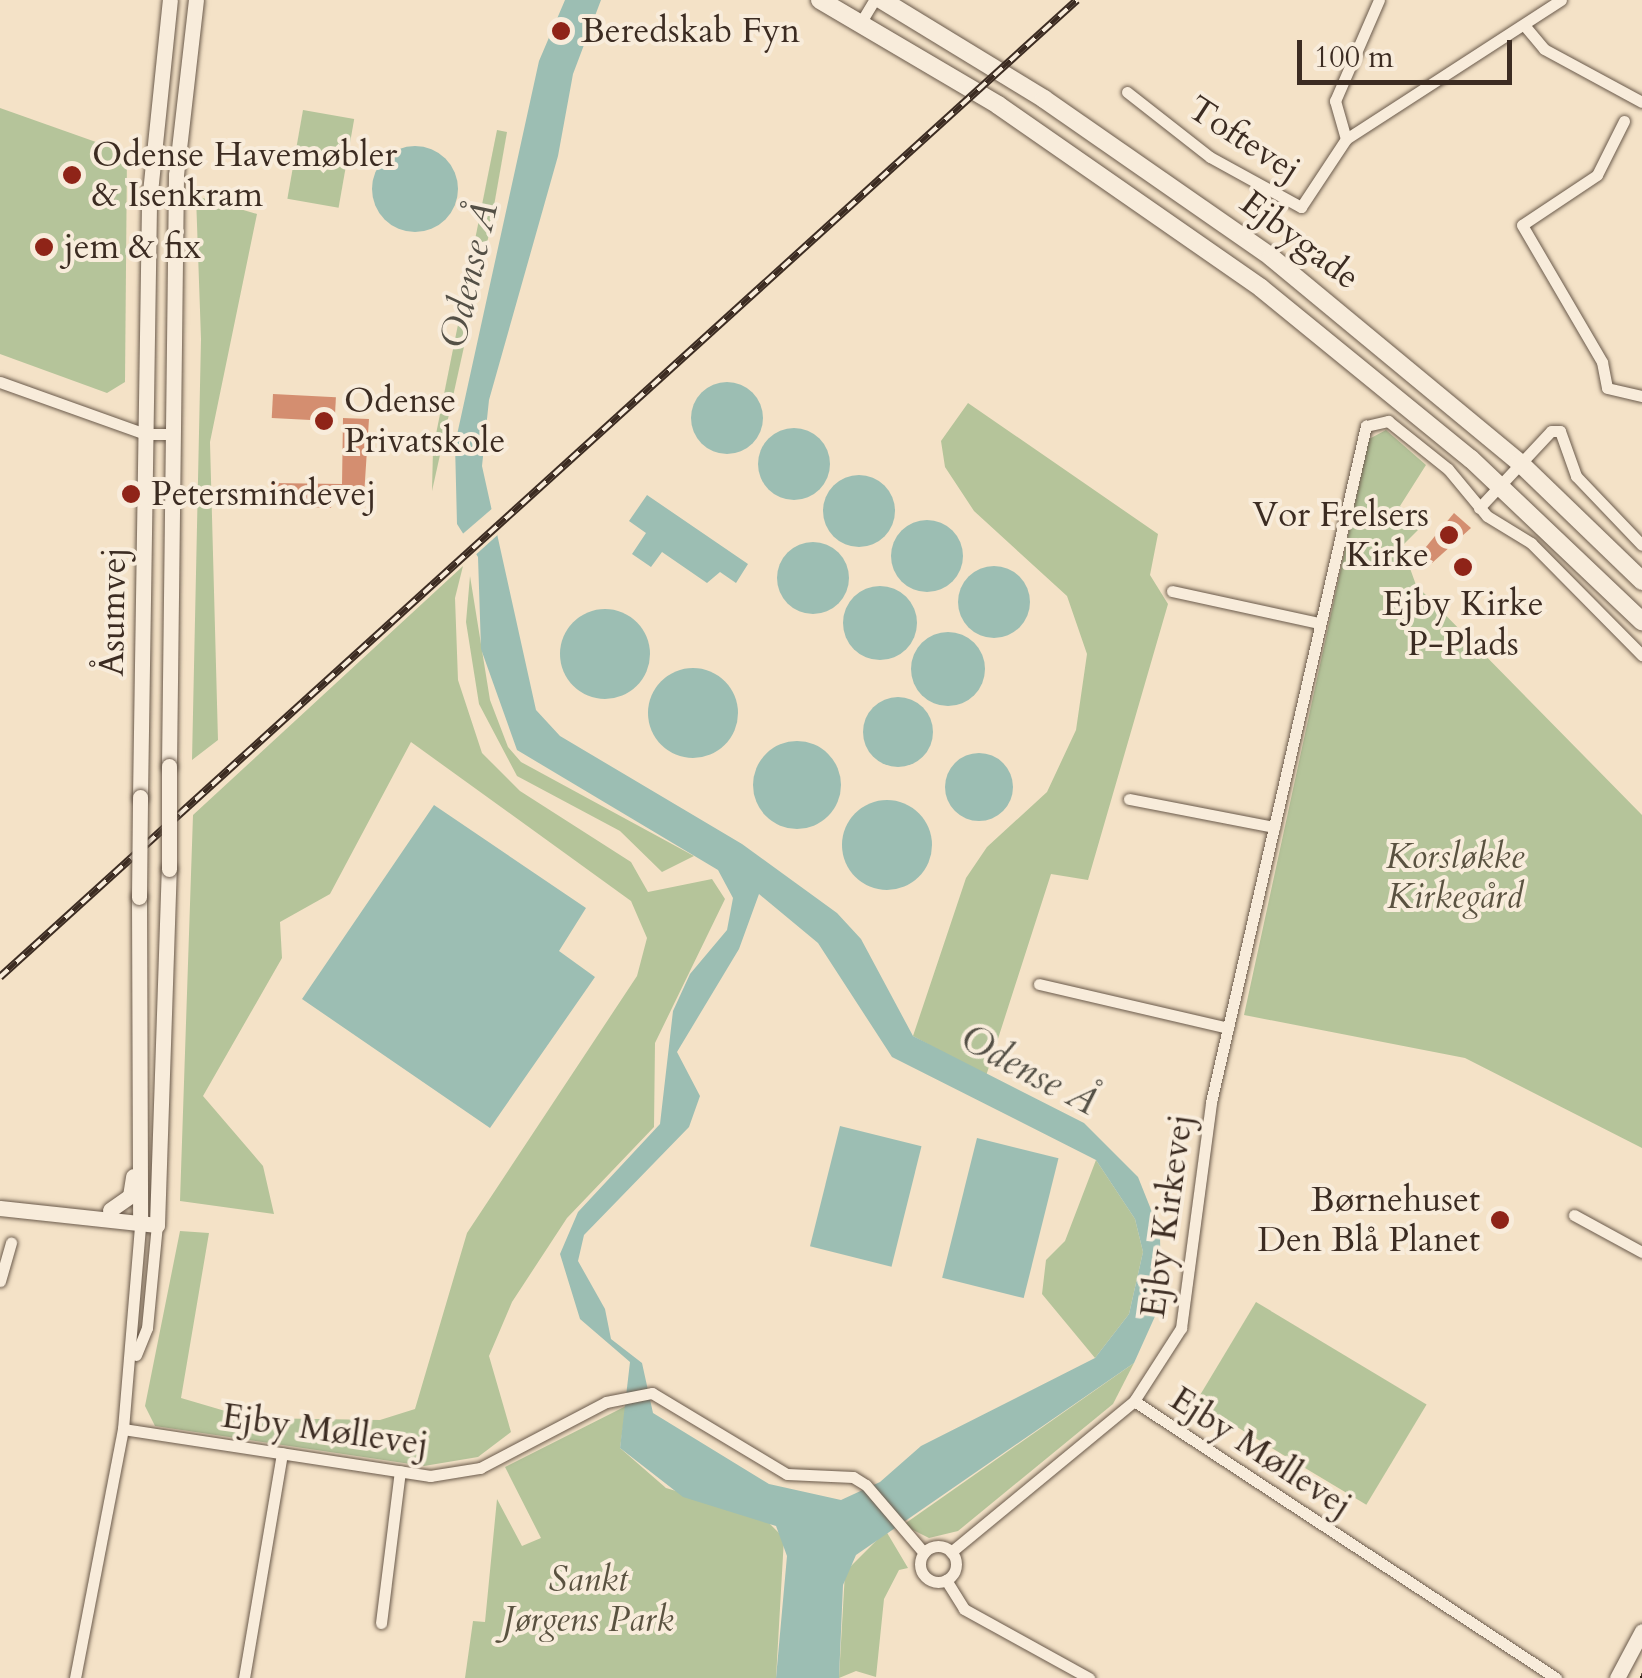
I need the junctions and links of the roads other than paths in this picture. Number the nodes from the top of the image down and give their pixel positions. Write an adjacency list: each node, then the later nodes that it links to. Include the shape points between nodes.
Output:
1 (170, 0): 16 (street, Åsumvej, via 149,202)
2 (196, 0): 17 (street, Åsumvej, via 176,175)
3 (820, 0): 8 (main road, Ejbygade)
4 (874, 0): 8 (street)
5 (882, 0): 18 (main road, Ejbygade, via 1044,99 1271,256)
6 (1379, 0): 13 (street, via 1336,101)
7 (1561, 0): 9 (street, Toftevej)
8 (861, 22): 19 (main road, Ejbygade, via 998,105 1230,265)
9 (1524, 26): 11 (street, via 1544,49); 13 (street, Toftevej)
10 (1127, 92): 13 (street, Toftevej, via 1210,157 1301,207)
11 (1642, 102)
12 (1624, 121): 15 (street, via 1597,175 1522,226 1602,362 1608,388)
13 (1346, 139)
14 (0, 382): 16 (street)
15 (1642, 396)
16 (145, 434): 17 (street); 30 (street, Åsumvej, bridge)
17 (172, 434): 37 (street, Åsumvej, bridge)
18 (1520, 464): 19 (street); 21 (street, via 1551,431 1562,435 1590,493); 22 (main road, Ejbygade)
19 (1500, 486): 20 (street); 24 (main road, Ejbygade)
20 (1479, 508): 25 (street, Ejby Kirkevej, via 1448,469 1395,424 1381,419 1362,431); 26 (street, via 1531,543)
21 (1642, 545)
22 (1642, 581)
23 (1172, 591): 25 (street)
24 (1642, 621)
25 (1320, 623): 28 (street, Ejby Kirkevej)
26 (1642, 656)
27 (1130, 799): 28 (street)
28 (1274, 826): 31 (street, Ejby Kirkevej)
29 (1039, 984): 31 (street)
30 (138, 998): 33 (street, via 133,1191); 36 (street, Åsumvej)
31 (1228, 1028): 42 (street, Ejby Kirkevej, via 1181,1328)
32 (0, 1208): 34 (street)
33 (110, 1210): 34 (street); 36 (street)
34 (73, 1213): 36 (street)
35 (1574, 1214): 39 (street)
36 (140, 1219): 37 (street); 41 (street)
37 (158, 1220): 41 (street, via 147,1328)
38 (11, 1243): 40 (street)
39 (1642, 1252)
40 (0, 1282)
41 (131, 1369): 43 (street)
42 (1134, 1401): 46 (street, Ejby Møllevej); 55 (street, Ejby Møllevej)
43 (122, 1429): 44 (street, Ejby Møllevej); 52 (street)
44 (282, 1452): 45 (street, Ejby Møllevej); 53 (street)
45 (400, 1471): 47 (street, Ejby Møllevej, via 480,1468 626,1394 652,1393 787,1474 866,1484); 49 (street)
46 (951, 1552): 47 (street, via 938,1546); 48 (street, via 956,1564)
47 (924, 1553): 48 (street, via 922,1574)
48 (946, 1580): 51 (street, via 964,1609)
49 (381, 1623)
50 (1642, 1632): 56 (street)
51 (1066, 1673): 54 (street)
52 (75, 1678)
53 (244, 1678)
54 (1089, 1678)
55 (1556, 1678)
56 (1617, 1678)

